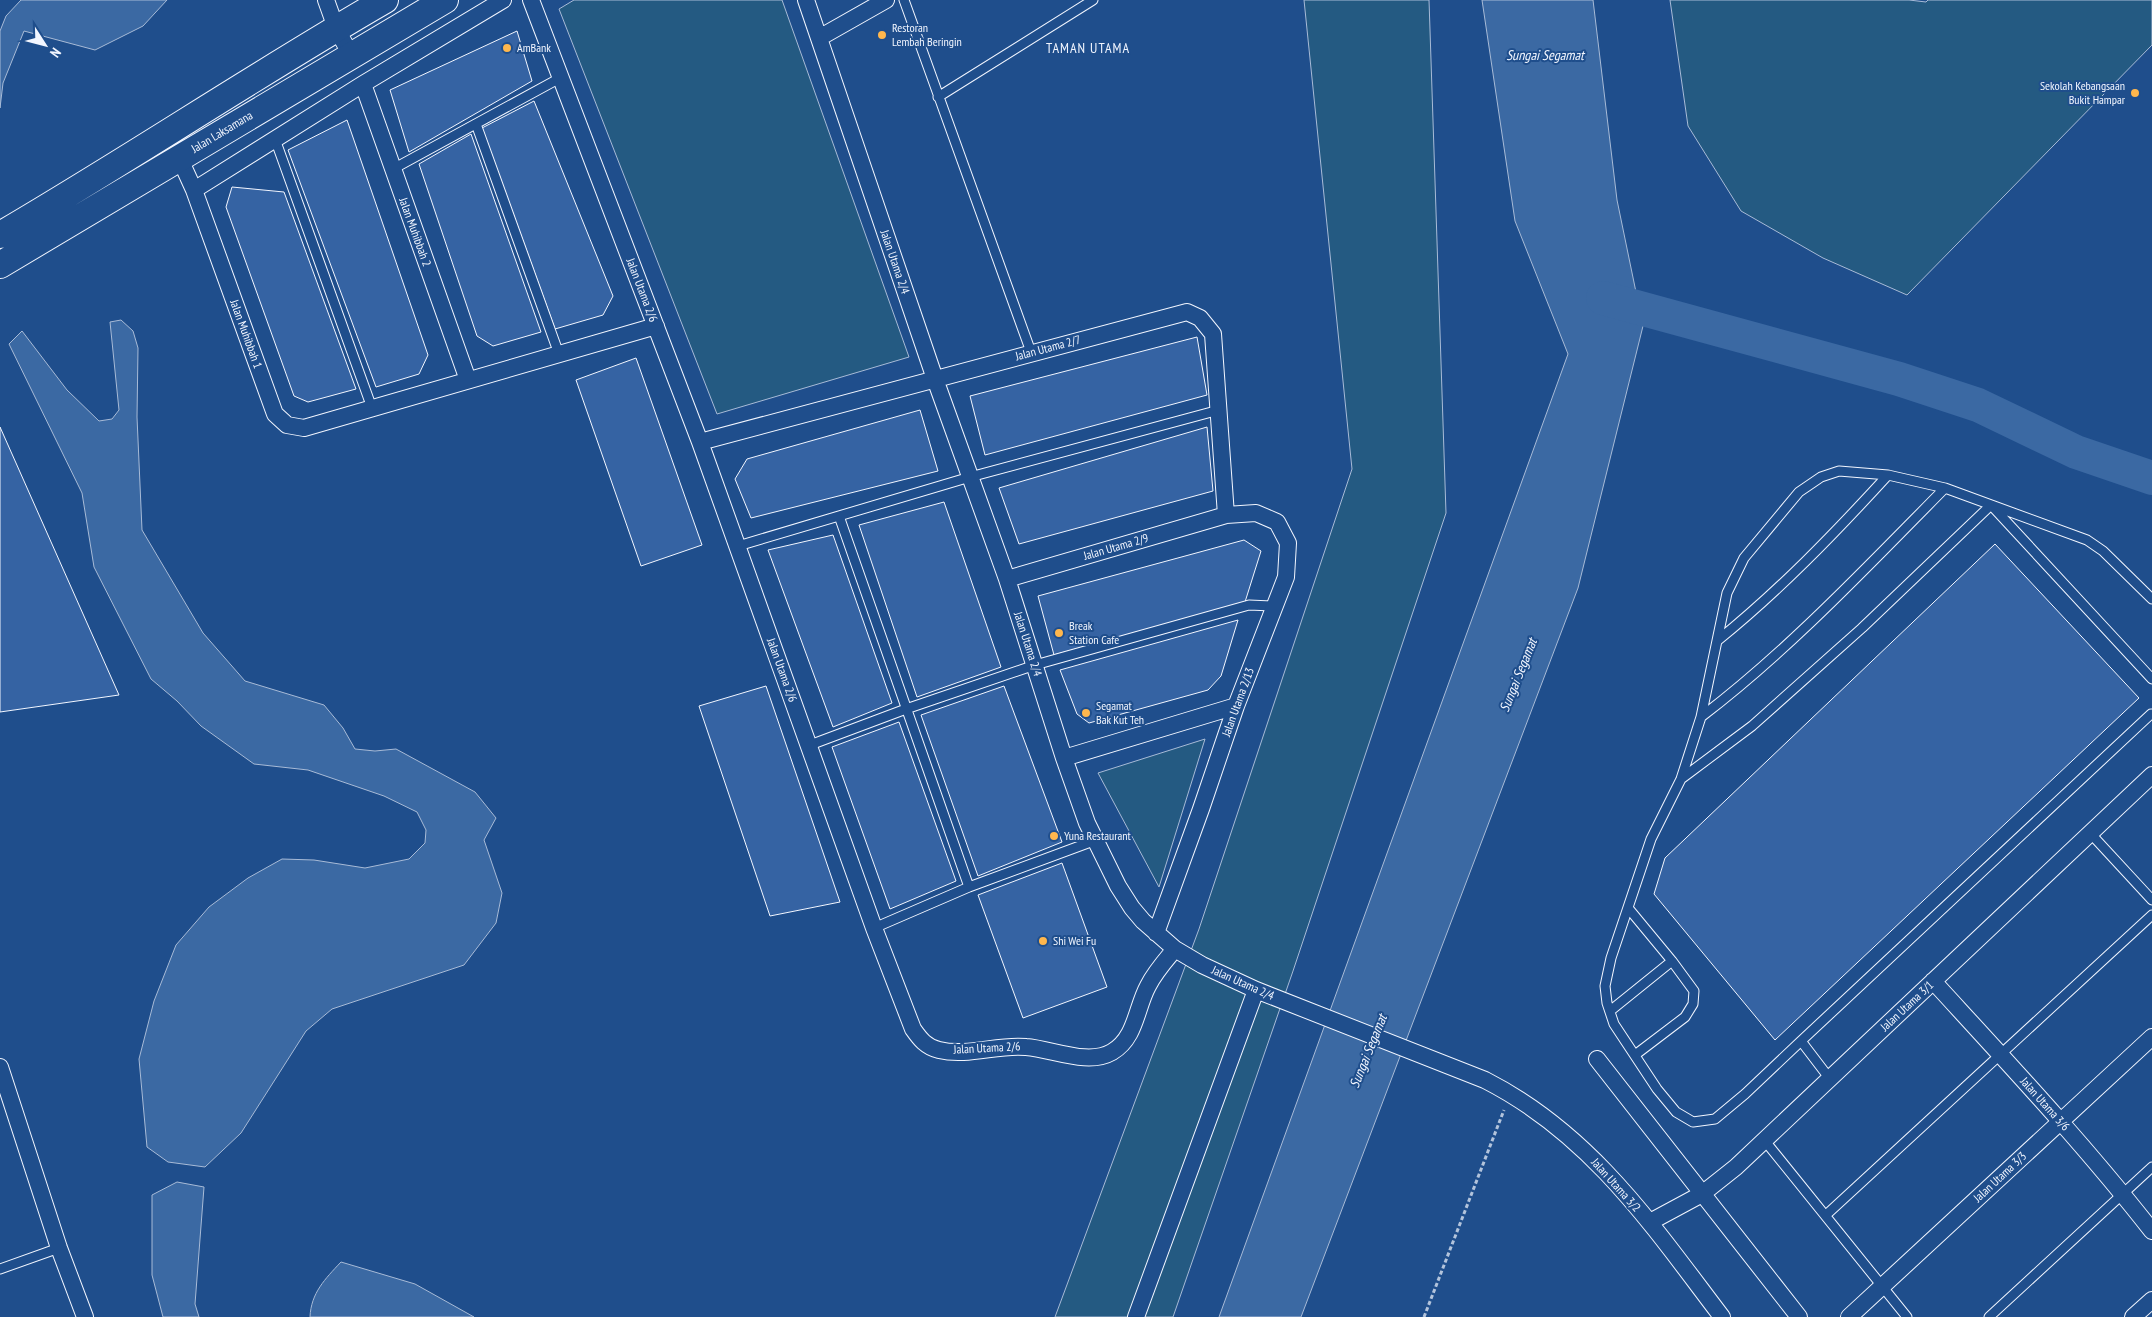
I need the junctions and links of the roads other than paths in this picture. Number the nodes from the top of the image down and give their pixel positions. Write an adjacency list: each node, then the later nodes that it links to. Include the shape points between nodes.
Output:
1 (326, 0): 10 (street)
2 (385, 0): 10 (main road)
3 (445, 0): 12 (main road, Jalan Laksamana)
4 (504, 0): 14 (street)
5 (531, 0): 13 (street, Jalan Utama 2/6)
6 (806, 0): 11 (street, Jalan Utama 2/4)
7 (886, 0): 11 (street)
8 (904, 0): 15 (lane)
9 (1093, 0): 15 (lane)
10 (336, 28): 12 (street); 21 (main road)
11 (818, 38): 26 (street, Jalan Utama 2/4)
12 (350, 55): 18 (main road, Jalan Laksamana)
13 (560, 78): 16 (lane); 23 (street, Jalan Utama 2/6)
14 (363, 84): 17 (street); 19 (street, Jalan Muhibbah 2)
15 (938, 97): 24 (lane)
16 (476, 124): 19 (lane); 25 (lane)
17 (275, 139): 20 (street); 28 (lane)
18 (179, 157): 20 (street, Jalan Muhibbah 1); 22 (main road, Jalan Laksamana)
19 (393, 169): 27 (street, Jalan Muhibbah 2)
20 (194, 190): 28 (street, Jalan Muhibbah 1, via 275,414 288,426 304,428)
21 (0, 235)
22 (0, 265)
23 (656, 326): 25 (street, Jalan Muhibbah 1); 30 (street, Jalan Utama 2/6)
24 (1031, 352): 26 (street, Jalan Utama 2/7); 29 (street, Jalan Utama 2/7, via 1187,312 1200,318 1213,334)
25 (559, 354): 27 (street, Jalan Muhibbah 1)
26 (935, 379): 30 (street, Jalan Utama 2/7); 32 (street, Jalan Utama 2/4)
27 (468, 380): 28 (street, Jalan Muhibbah 1)
28 (372, 408)
29 (1219, 410): 32 (lane); 35 (street, Jalan Utama 2/7)
30 (700, 442): 37 (street, Jalan Utama 2/6)
31 (1888, 475): 33 (lane); 41 (lane, via 1830,538 1754,612); 41 (lane, via 1839,471 1821,477 1799,492 1744,558 1727,593)
32 (970, 477): 36 (lane); 38 (street, Jalan Utama 2/4)
33 (1945, 488): 34 (lane); 47 (lane, via 1740,687)
34 (1991, 505): 39 (lane, via 2087,540 2103,551); 43 (lane); 51 (lane, via 1862,628 1759,720)
35 (1226, 515): 38 (street, Jalan Utama 2/9); 40 (street, Jalan Utama 2/13, via 1256,513 1277,522 1288,544 1286,576)
36 (839, 516): 37 (lane); 45 (lane)
37 (738, 546): 48 (street, Jalan Utama 2/6)
38 (1007, 579): 42 (street, Jalan Utama 2/4)
39 (2152, 599)
40 (1275, 606): 42 (lane, via 1249,606); 44 (street, Jalan Utama 2/13)
41 (1717, 641): 47 (lane)
42 (1035, 666): 45 (lane); 49 (street, Jalan Utama 2/4)
43 (2152, 679)
44 (1236, 706): 49 (street); 59 (street, Jalan Utama 2/13)
45 (906, 709): 48 (lane); 54 (lane)
46 (2152, 714): 66 (lane)
47 (1701, 717): 51 (lane)
48 (810, 745): 58 (street, Jalan Utama 2/6)
49 (1064, 758): 53 (street, Jalan Utama 2/4)
50 (2152, 775): 52 (street, Jalan Utama 3/1)
51 (1681, 779): 56 (lane, via 1651,839)
52 (2091, 834): 55 (lane); 62 (street, Jalan Utama 3/1)
53 (1096, 840): 54 (lane); 59 (street, Jalan Utama 2/4, via 1132,908)
54 (969, 887): 58 (lane)
55 (2152, 900)
56 (1628, 909): 61 (lane); 64 (lane, via 1605,986)
57 (2152, 915): 68 (lane)
58 (874, 928): 60 (street, Jalan Utama 2/6, via 913,1029 922,1043 939,1050 973,1052 1020,1046 1096,1059 1113,1052 1126,1039 1146,988)
59 (1156, 933): 60 (street, Jalan Utama 2/4)
60 (1175, 950): 63 (street, Jalan Utama 2/4)
61 (1672, 960): 64 (lane); 67 (lane, via 1694,991 1693,1004 1685,1017)
62 (1933, 981): 68 (street, Jalan Utama 3/6); 71 (street, Jalan Utama 3/1)
63 (1256, 990): 72 (street, Jalan Utama 2/4); 86 (street)
64 (1610, 1011): 67 (lane, via 1614,1024)
65 (2152, 1038): 73 (street, Jalan Utama 3/3)
66 (1801, 1041): 67 (lane, via 1715,1119 1693,1122 1676,1112); 71 (lane)
67 (1635, 1055)
68 (2001, 1055): 73 (street, Jalan Utama 3/6); 78 (lane)
69 (1597, 1059): 76 (street)
70 (0, 1067): 81 (street)
71 (1830, 1079): 74 (street, Jalan Utama 3/1)
72 (1485, 1080): 79 (street, Jalan Utama 3/2, via 1511,1093 1557,1125)
73 (2061, 1122): 77 (street, Jalan Utama 3/6); 83 (street, Jalan Utama 3/3)
74 (1765, 1141): 76 (street, Jalan Utama 3/1); 78 (lane)
75 (2152, 1168): 77 (lane)
76 (1702, 1194): 79 (street, Jalan Utama 3/1); 88 (street)
77 (2123, 1194): 80 (street, Jalan Utama 3/6); 91 (lane)
78 (1826, 1215): 83 (lane)
79 (1650, 1222): 87 (street, Jalan Utama 3/2)
80 (2152, 1231)
81 (59, 1248): 82 (lane); 85 (street)
82 (0, 1269)
83 (1882, 1286): 89 (street, Jalan Utama 3/3); 90 (lane)
84 (2152, 1300): 92 (street)
85 (85, 1317)
86 (1136, 1317)
87 (1722, 1317)
88 (1799, 1317)
89 (1848, 1317)
90 (1907, 1317)
91 (1989, 1317)
92 (2133, 1317)

